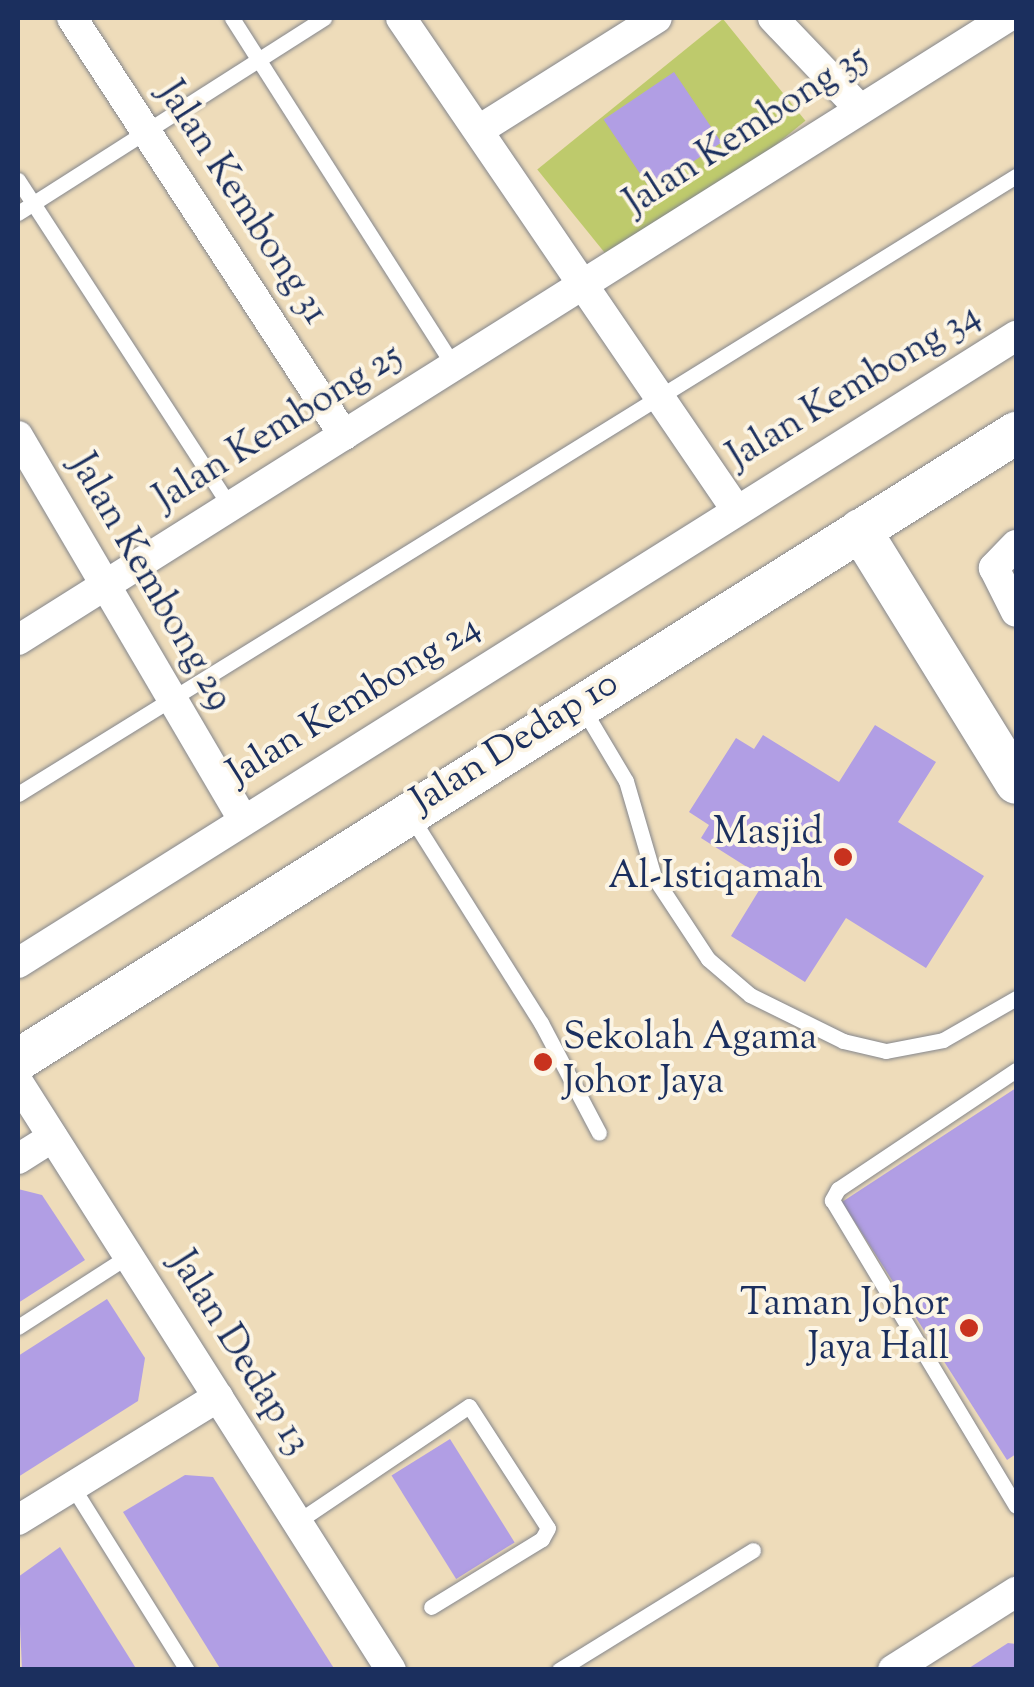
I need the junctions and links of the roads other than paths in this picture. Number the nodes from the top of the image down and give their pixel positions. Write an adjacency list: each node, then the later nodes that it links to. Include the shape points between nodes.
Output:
1 (72, 18): 11 (street, Jalan Kembong 31)
2 (232, 18): 8 (lane)
3 (324, 18): 8 (lane)
4 (401, 18): 10 (street)
5 (656, 18): 10 (street)
6 (773, 18): 9 (street)
7 (990, 20): 9 (street, Jalan Kembong 35)
8 (258, 59): 11 (lane); 18 (lane)
9 (859, 108): 16 (street, Jalan Kembong 35)
10 (479, 130): 16 (street)
11 (145, 132): 14 (lane); 21 (street, Jalan Kembong 31)
12 (1016, 176): 19 (lane)
13 (18, 180): 14 (lane)
14 (32, 204): 15 (lane); 23 (lane)
15 (18, 213)
16 (582, 284): 18 (street, Jalan Kembong 25); 19 (street)
17 (1016, 336): 24 (street, Jalan Kembong 34)
18 (454, 366): 21 (street, Jalan Kembong 25)
19 (660, 398): 24 (street); 30 (lane)
20 (1016, 433): 25 (main road, Jalan Dedap 10)
21 (344, 434): 23 (street, Jalan Kembong 25)
22 (18, 436): 27 (street, Jalan Kembong 29)
23 (230, 506): 27 (street, Jalan Kembong 25)
24 (735, 508): 35 (street, Jalan Kembong 24)
25 (860, 530): 31 (main road, Jalan Dedap 10); 32 (main road)
26 (1016, 545): 28 (street, via 994,568)
27 (110, 584): 29 (street, Jalan Kembong 25); 30 (street, Jalan Kembong 29)
28 (1016, 612)
29 (18, 640)
30 (170, 701): 33 (lane); 35 (street, Jalan Kembong 29)
31 (580, 704): 34 (main road, Jalan Dedap 10); 37 (lane, via 626,781 654,877 708,960 750,995 843,1042 886,1051 942,1040)
32 (1016, 784)
33 (18, 794)
34 (408, 812): 38 (main road, Jalan Dedap 10); 41 (lane, via 523,992)
35 (243, 820): 36 (street, Jalan Kembong 24)
36 (18, 963)
37 (1016, 998)
38 (18, 1060)
39 (1016, 1070): 48 (lane, via 838,1189 832,1200)
40 (18, 1082): 42 (street, Jalan Dedap 13)
41 (599, 1133)
42 (53, 1137): 43 (street); 44 (street, Jalan Dedap 13)
43 (18, 1158)
44 (128, 1256): 45 (lane); 46 (street, Jalan Dedap 13)
45 (18, 1327)
46 (218, 1396): 47 (street); 51 (street, Jalan Dedap 13)
47 (72, 1486): 50 (street); 55 (lane)
48 (1012, 1486): 49 (lane)
49 (1016, 1506)
50 (18, 1520)
51 (297, 1522): 54 (lane, via 469,1406 548,1528 542,1539); 56 (street, Jalan Dedap 13)
52 (753, 1550): 57 (lane)
53 (1016, 1592): 58 (street)
54 (431, 1607)
55 (186, 1670)
56 (391, 1670)
57 (560, 1670)
58 (893, 1670)

